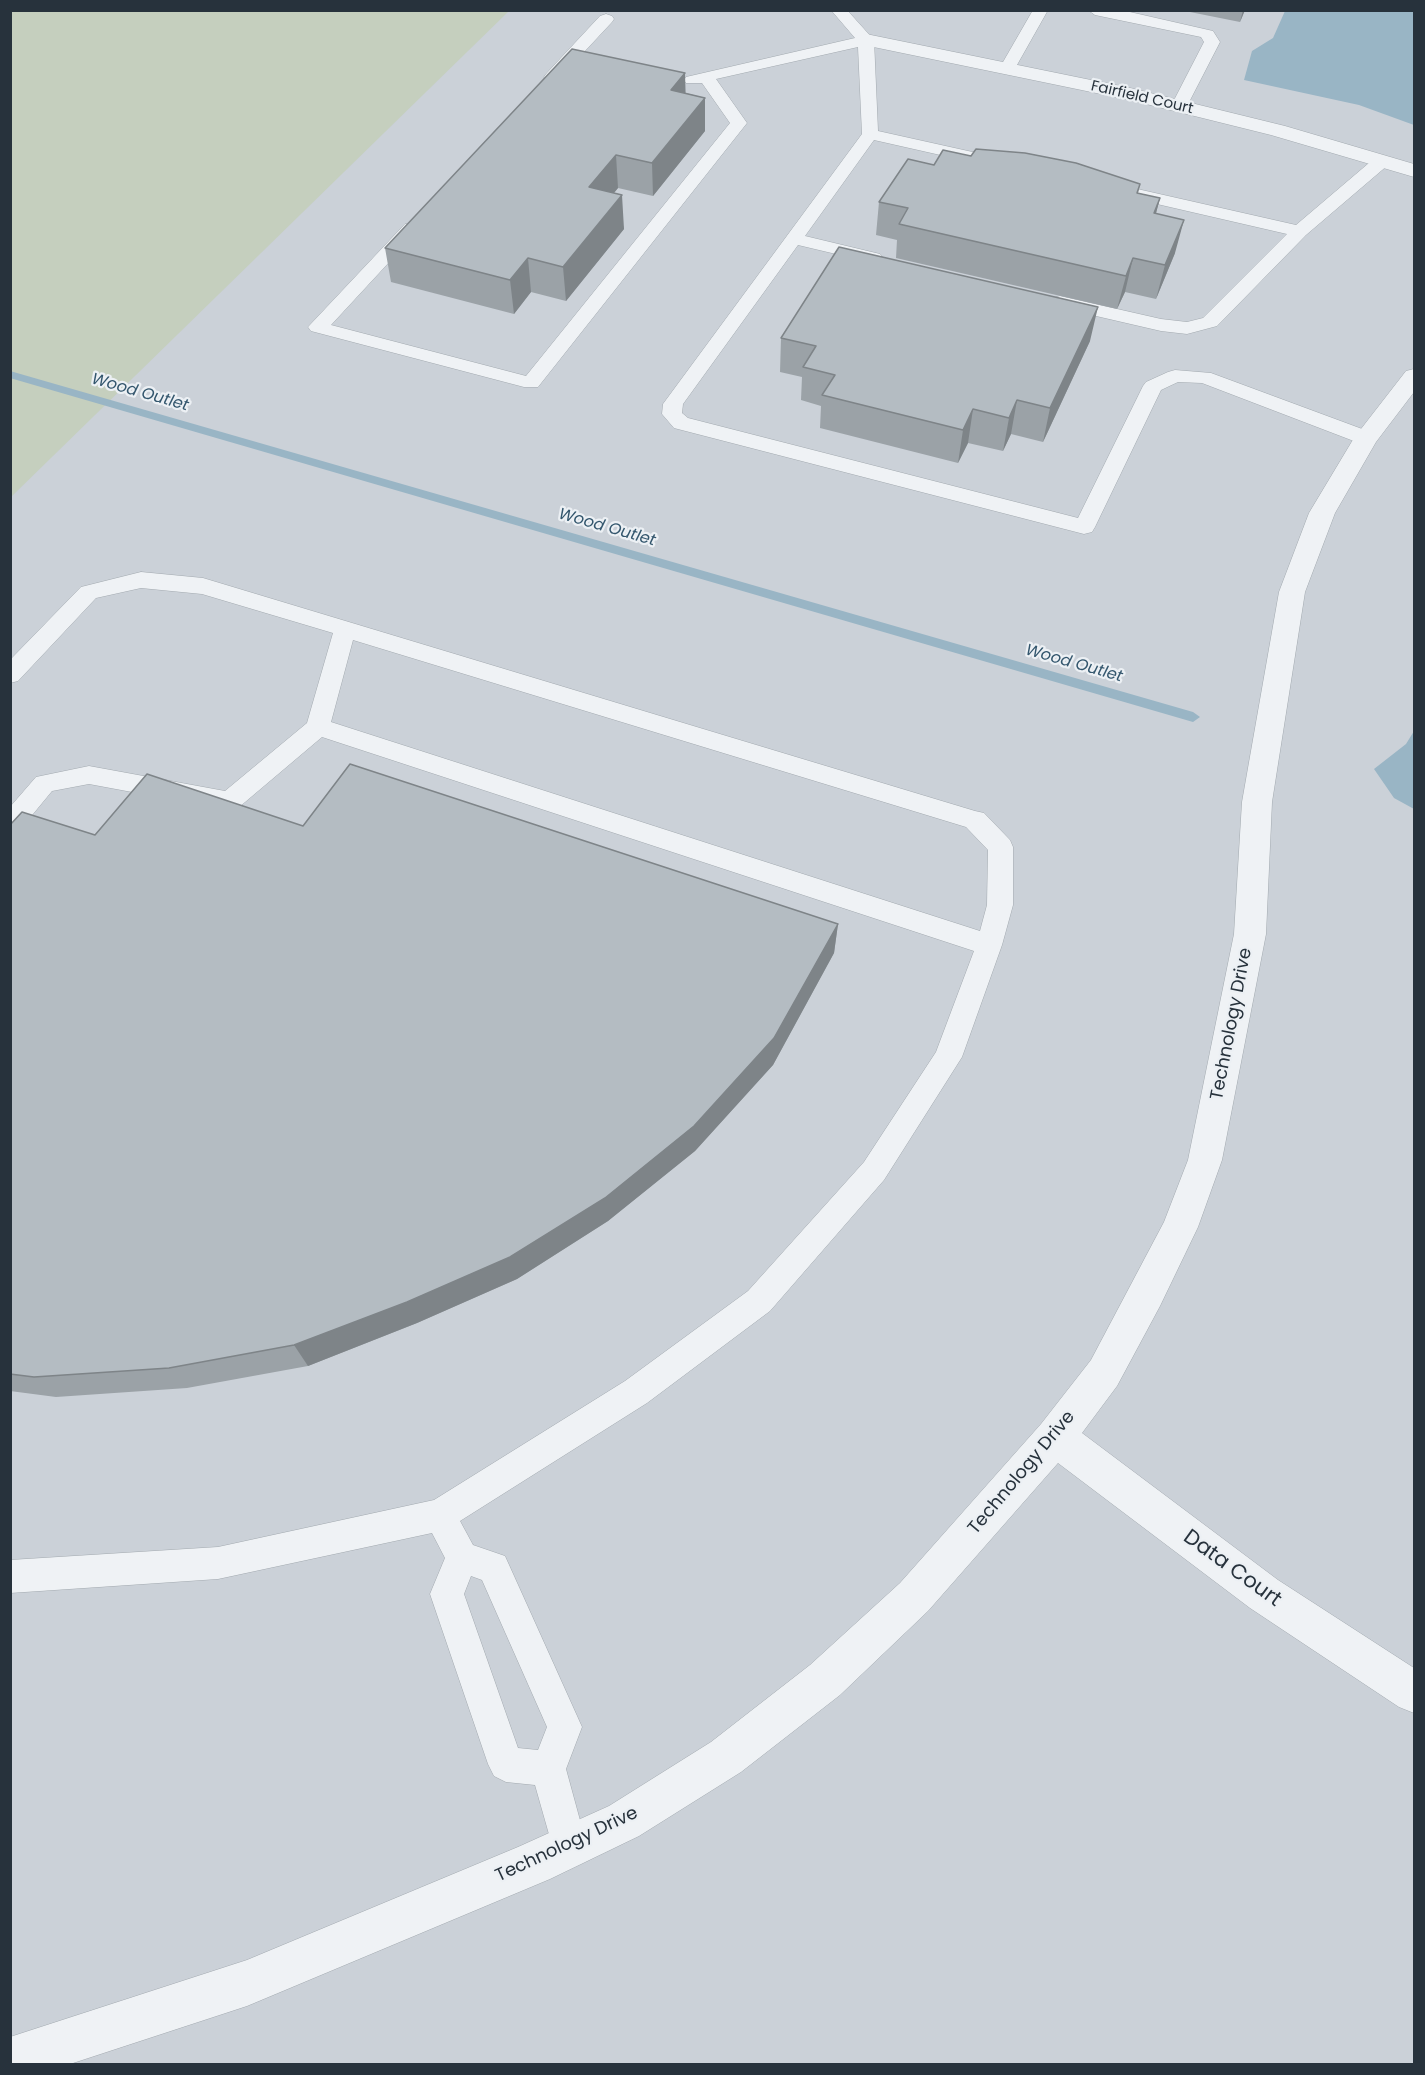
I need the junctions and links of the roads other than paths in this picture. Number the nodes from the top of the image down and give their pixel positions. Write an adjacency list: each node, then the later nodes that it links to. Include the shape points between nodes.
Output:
1 (838, 10): 5 (lane)
2 (1095, 10): 12 (lane, via 1207,34 1212,42)
3 (1040, 11): 8 (lane)
4 (606, 19): 6 (lane)
5 (866, 40): 8 (street, Fairfield Court); 9 (lane); 13 (lane)
6 (565, 62): 7 (lane); 11 (lane)
7 (587, 67)
8 (1007, 69): 12 (street, Fairfield Court)
9 (706, 76): 10 (lane); 18 (lane, via 739,123 531,383 318,327)
10 (675, 83)
11 (541, 88)
12 (1179, 106): 14 (street, Fairfield Court)
13 (870, 134): 15 (lane); 20 (lane)
14 (1382, 161): 16 (street, Fairfield Court); 19 (lane)
15 (1010, 165)
16 (1414, 171)
17 (1102, 186): 19 (lane)
18 (422, 216)
19 (1300, 231): 22 (lane, via 1210,322 1187,328 1161,325)
20 (794, 239): 21 (lane); 24 (lane, via 673,404 672,414 681,423 1084,527 1153,386 1175,375 1204,377)
21 (897, 263)
22 (1046, 298)
23 (1414, 376): 24 (street, Technology Drive)
24 (1366, 438): 30 (street, Technology Drive, via 1322,513 1292,592 1257,802 1250,934 1205,1160 1180,1227 1104,1373)
25 (345, 629): 26 (lane, via 203,586 141,580 89,592); 27 (lane); 29 (lane, via 975,820 1001,847 1000,905)
26 (10, 675)
27 (318, 727): 28 (lane, via 229,801 89,775 45,783); 29 (lane)
28 (10, 824)
29 (989, 945): 31 (lane, via 948,1057 874,1171 759,1301 636,1392)
30 (1055, 1437): 34 (street, Data Court, via 1264,1594); 36 (street, Technology Drive, via 914,1597 825,1680 726,1757 624,1821)
31 (440, 1515): 32 (lane); 33 (lane, via 218,1563)
32 (462, 1557): 35 (lane, via 493,1568 565,1726); 35 (lane, via 447,1594 506,1764)
33 (10, 1577)
34 (1414, 1692)
35 (549, 1769): 36 (lane)
36 (569, 1846): 37 (street, Technology Drive, via 247,1983)
37 (10, 2061)

